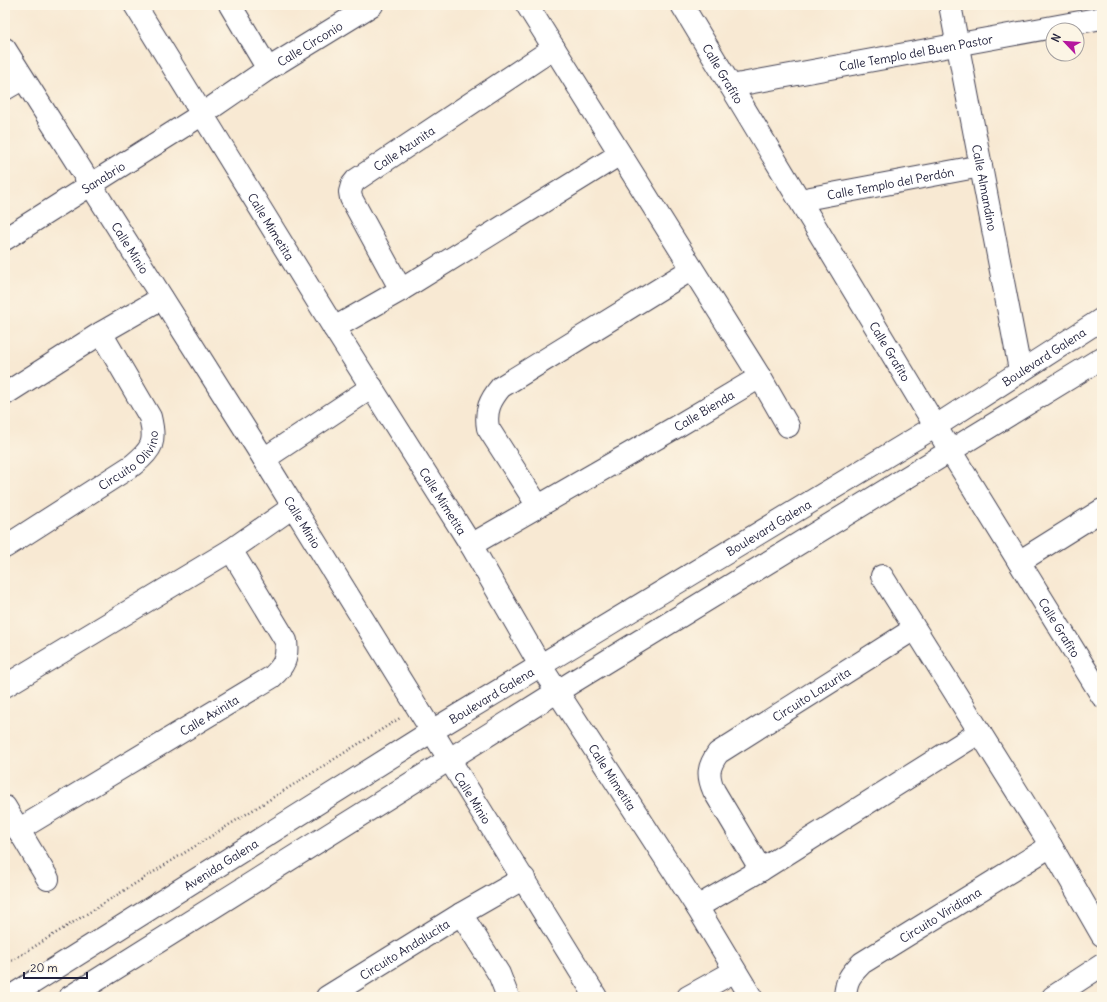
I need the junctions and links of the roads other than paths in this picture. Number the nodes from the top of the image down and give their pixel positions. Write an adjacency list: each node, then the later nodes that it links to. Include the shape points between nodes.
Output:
1 (135, 5): 14 (street, Calle Mimetita)
2 (230, 5): 11 (street, Calle Circonio)
3 (372, 5): 11 (street, Calle Circonio)
4 (527, 5): 9 (street)
5 (682, 5): 13 (street, Calle Grafito)
6 (950, 5): 8 (street, Calle Almandino)
7 (1102, 18): 8 (street, Calle Templo del Buen Pastor)
8 (958, 44): 13 (street, Calle Templo del Buen Pastor); 16 (street, Calle Almandino)
9 (554, 48): 15 (street); 21 (street, Calle Azunita, via 352,185 350,192 356,208)
10 (5, 49): 12 (street, Calle Minio)
11 (268, 69): 14 (street, Calle Circonio)
12 (14, 84): 17 (street, Calle Minio)
13 (730, 86): 18 (street, Calle Grafito)
14 (201, 115): 17 (street, Sanabrio); 24 (street, Calle Mimetita)
15 (620, 154): 20 (street); 21 (street)
16 (981, 166): 18 (street, Calle Templo del Perdón); 27 (street, Calle Almandino)
17 (90, 186): 19 (street, Sanabrio); 22 (street, Calle Minio)
18 (800, 200): 32 (street, Calle Grafito)
19 (5, 239)
20 (692, 269): 28 (street); 35 (street, via 501,387 488,405 488,428)
21 (400, 290): 24 (street)
22 (162, 298): 25 (street); 34 (street, Calle Minio)
23 (1102, 319): 27 (street, Boulevard Galena)
24 (334, 328): 29 (street, Calle Mimetita)
25 (101, 333): 30 (street); 39 (street, Circuito Olivino, via 150,417 152,445 133,465)
26 (1102, 358): 33 (street)
27 (1020, 370): 32 (street, Boulevard Galena)
28 (760, 377): 31 (street); 35 (street, Calle Bienda)
29 (372, 388): 34 (street); 38 (street, Calle Mimetita)
30 (5, 394)
31 (788, 426)
32 (936, 426): 33 (street, Calle Grafito); 44 (street, Boulevard Galena)
33 (952, 452): 41 (street, Calle Grafito); 47 (street)
34 (264, 459): 36 (street, Calle Minio)
35 (538, 506): 38 (street, Calle Bienda)
36 (293, 507): 40 (street); 49 (street, Calle Minio)
37 (1102, 510): 41 (street)
38 (471, 545): 44 (street, Calle Mimetita)
39 (5, 547)
40 (231, 550): 46 (street); 53 (street, Calle Axinita, via 286,641 288,654 283,666 265,681)
41 (1019, 562): 45 (street, Calle Grafito)
42 (882, 576): 43 (street)
43 (914, 629): 50 (street); 55 (street, Circuito Lazurita, via 718,753 711,763 710,781 714,791)
44 (540, 665): 47 (street, Calle Mimetita); 49 (street, Boulevard Galena)
45 (1094, 665): 48 (street, Calle Grafito)
46 (5, 686)
47 (558, 692): 51 (street); 58 (street, Calle Mimetita)
48 (1102, 696)
49 (432, 731): 51 (street, Calle Minio); 63 (street, Avenida Galena)
50 (980, 732): 54 (street); 55 (street)
51 (449, 759): 56 (street, Calle Minio); 64 (street)
52 (5, 807): 53 (street)
53 (18, 830): 57 (street)
54 (1051, 846): 60 (street); 70 (street, Circuito Viridiana, via 862,963 846,984)
55 (761, 870): 58 (street)
56 (524, 878): 59 (street, Circuito Andalucita); 67 (street, Calle Minio)
57 (48, 879)
58 (697, 907): 62 (street, Calle Mimetita)
59 (461, 914): 65 (street, Circuito Andalucita); 66 (street, Circuito Andalucita, via 499,974)
60 (1102, 935)
61 (1102, 965): 71 (street)
62 (735, 971): 68 (street); 69 (street, Calle Mimetita)
63 (10, 997)
64 (70, 997)
65 (327, 997)
66 (508, 997)
67 (596, 997)
68 (688, 997)
69 (751, 997)
70 (845, 997)
71 (1052, 997)

